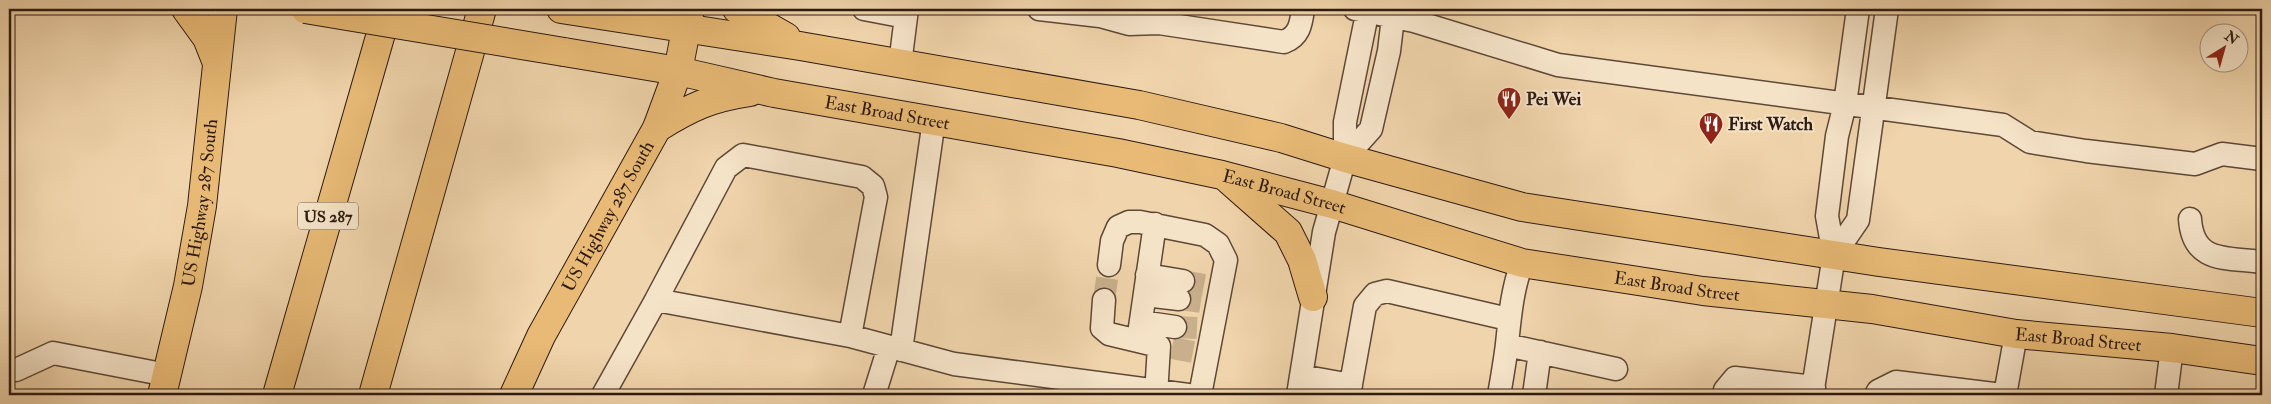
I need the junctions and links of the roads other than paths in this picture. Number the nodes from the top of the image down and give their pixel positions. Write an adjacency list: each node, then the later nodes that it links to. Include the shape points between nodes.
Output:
1 (186, 9): 21 (main road, via 207,38)
2 (223, 9): 21 (main road, US Highway 287 South)
3 (305, 9): 22 (main road, East Broad Street, bridge)
4 (388, 9): 61 (main road, US 287)
5 (482, 9): 62 (main road)
6 (561, 9): 18 (main road)
7 (737, 9): 19 (main road)
8 (864, 9): 16 (street)
9 (1039, 9): 14 (street)
10 (1303, 9): 17 (street, via 1301,26 1294,38 1284,42)
11 (1363, 9): 15 (street); 28 (street, via 1344,122)
12 (1858, 9): 24 (street)
13 (1887, 9): 25 (street)
14 (1100, 12): 17 (street, via 1129,24)
15 (1393, 12): 24 (street, via 1558,65); 28 (street, via 1389,51 1371,129)
16 (907, 13): 20 (street)
17 (1169, 16)
18 (688, 19): 19 (main road); 22 (main road, US Highway 287 South)
19 (800, 46): 20 (main road)
20 (900, 64): 28 (main road, via 1139,105 1281,138)
21 (217, 65): 56 (main road, US Highway 287 South, via 202,206 188,286)
22 (678, 71): 23 (main road, East Broad Street); 27 (main road, US Highway 287 South)
23 (761, 90): 26 (main road, East Broad Street); 27 (main road, via 720,96 690,107)
24 (1845, 104): 25 (street); 34 (street, via 1836,136 1827,216)
25 (1874, 108): 29 (street, via 2003,125 2030,142 2086,151 2195,164 2222,154); 34 (street, via 1858,220)
26 (934, 120): 30 (main road, East Broad Street); 50 (street)
27 (657, 128): 63 (main road, US Highway 287 South, via 542,336)
28 (1344, 158): 31 (street); 34 (main road, via 1522,207)
29 (2262, 159)
30 (1222, 174): 31 (main road, East Broad Street); 40 (main road, via 1288,232 1302,260)
31 (1332, 204): 36 (main road, East Broad Street); 40 (street)
32 (2190, 219): 35 (street, via 2191,234 2204,251 2211,255)
33 (1155, 224): 37 (street, via 1129,222 1118,228 1112,242); 38 (street); 39 (street, via 1205,235 1218,244 1226,260)
34 (1834, 255): 43 (street); 44 (main road)
35 (2262, 262)
36 (1522, 263): 43 (main road, East Broad Street, via 1703,292); 45 (street)
37 (1109, 265)
38 (1146, 285): 39 (street); 48 (street)
39 (1201, 293): 48 (street)
40 (1313, 297): 57 (street)
41 (656, 300): 47 (street); 47 (street, via 726,168 743,156 862,177 873,186 876,197); 64 (street)
42 (1104, 300): 48 (street, via 1102,328 1109,334)
43 (1828, 304): 46 (main road, East Broad Street); 59 (street)
44 (2262, 313)
45 (1508, 319): 49 (street); 58 (street, via 1386,291 1375,294 1365,306)
46 (2016, 334): 51 (main road, East Broad Street); 72 (street)
47 (850, 336): 50 (street)
48 (1177, 339): 60 (street); 67 (street)
49 (1507, 345): 52 (street); 68 (street)
50 (895, 348): 60 (street, via 954,364); 65 (street)
51 (2172, 348): 53 (main road, East Broad Street); 73 (street)
52 (1540, 352): 54 (street); 69 (street)
53 (2262, 361)
54 (1616, 369)
55 (9, 370): 56 (street, via 16,370 53,352)
56 (164, 385)
57 (1299, 386): 58 (street)
58 (1350, 390)
59 (1813, 391): 70 (street, via 1734,378)
60 (1156, 392): 66 (street)
61 (276, 395)
62 (373, 395)
63 (514, 395)
64 (603, 395)
65 (874, 395)
66 (1188, 395)
67 (1200, 395)
68 (1499, 395)
69 (1534, 395)
70 (1724, 395)
71 (1876, 395): 72 (street, via 1896,382)
72 (2003, 395)
73 (2166, 395)

